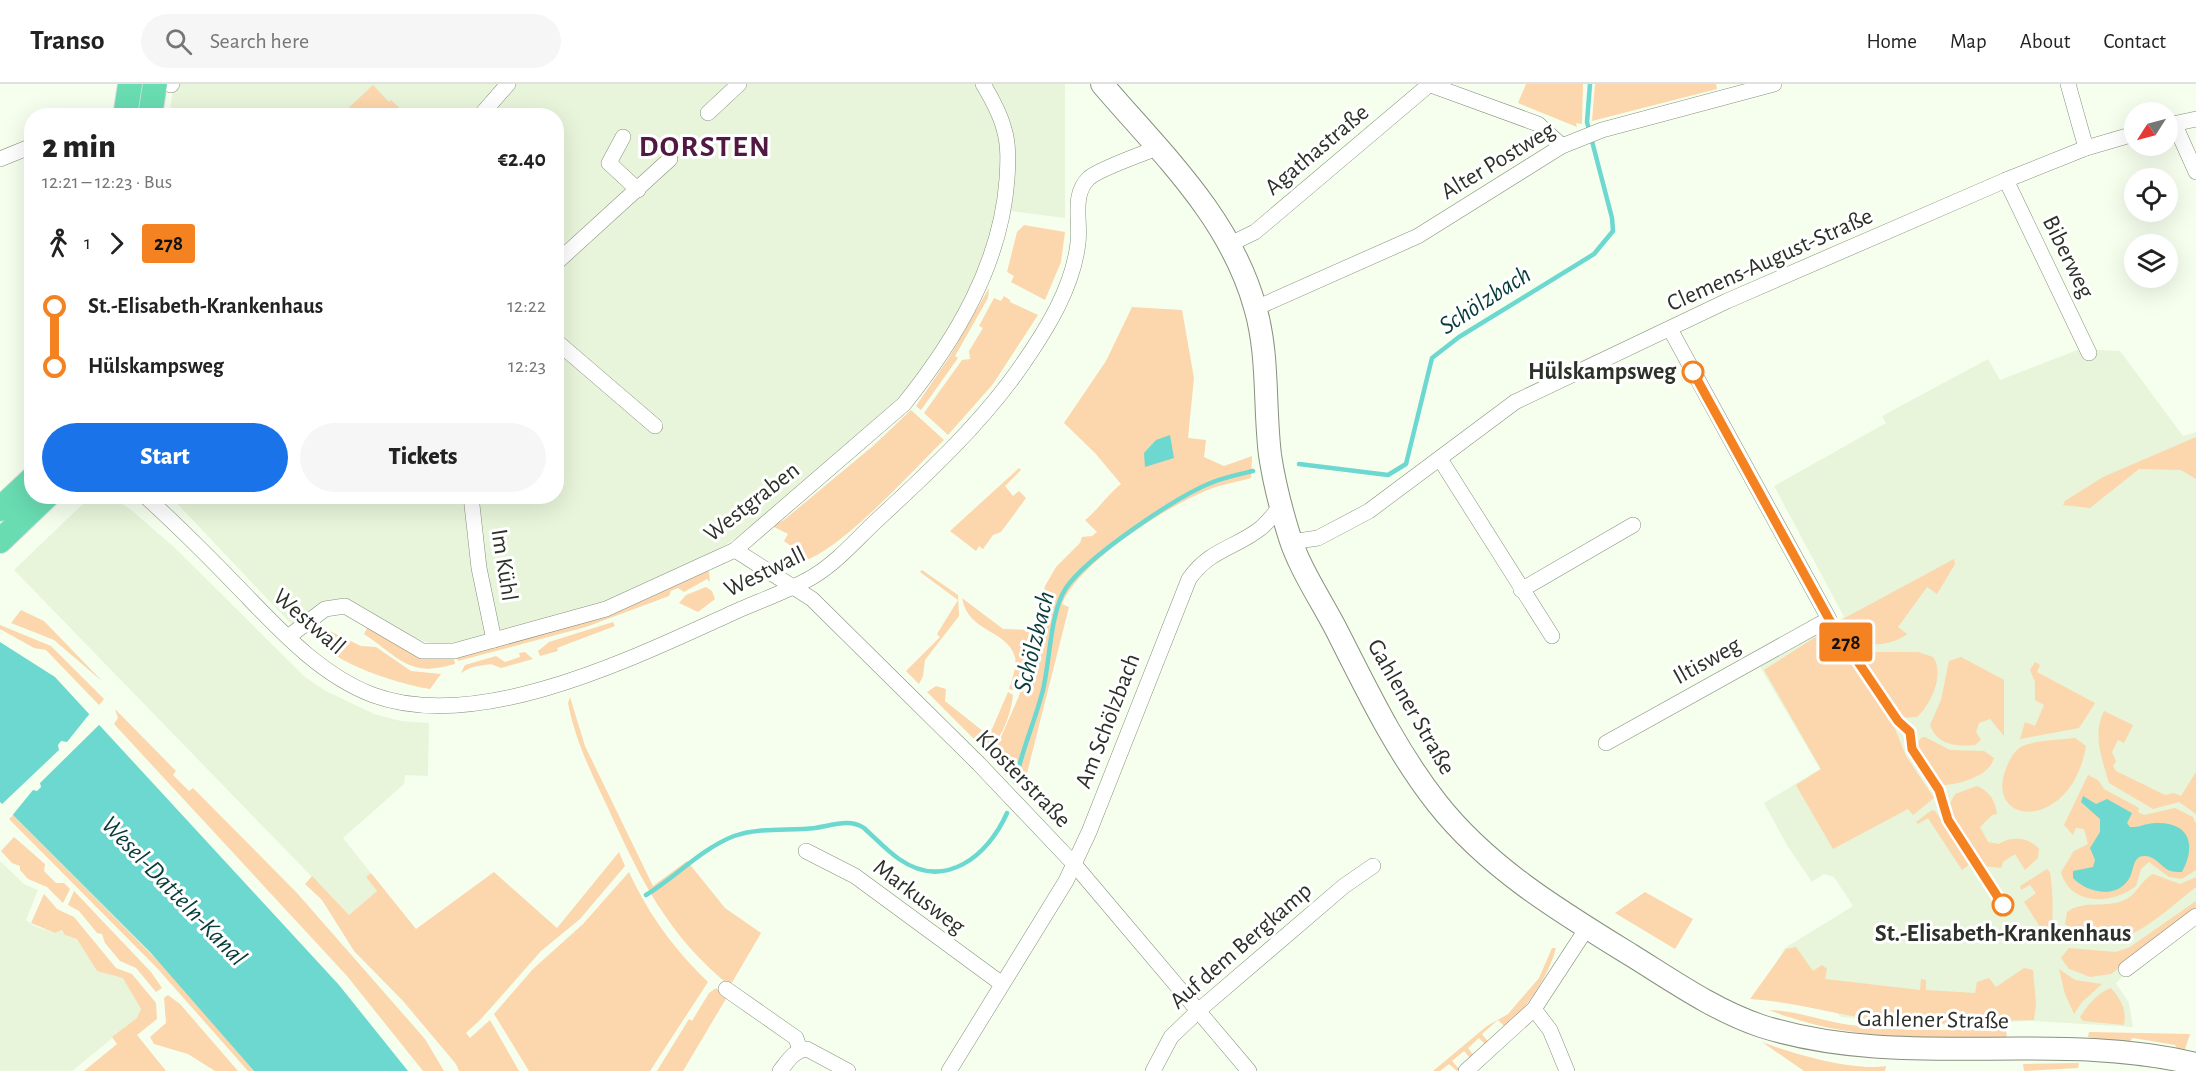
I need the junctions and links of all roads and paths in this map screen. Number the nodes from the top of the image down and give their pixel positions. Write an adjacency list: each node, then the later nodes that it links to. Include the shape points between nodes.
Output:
1 (130, 84): 10 (main road)
2 (166, 84): 11 (main road)
3 (508, 84): 12 (street)
4 (739, 84): 13 (street)
5 (984, 84): 45 (street, Westgraben, via 1005,131 1008,162 1005,203 984,278 927,374 904,404)
6 (1102, 84): 20 (main road, Gahlener Straße)
7 (1429, 84): 19 (street, via 1538,124); 28 (street, Agathastraße, via 1255,232)
8 (1774, 84): 19 (street, Alter Postweg, via 1602,130)
9 (2068, 84): 21 (street)
10 (127, 108)
11 (154, 108)
12 (487, 108)
13 (708, 113)
14 (2196, 119): 15 (street)
15 (2178, 123)
16 (623, 137): 27 (street, via 609,164)
17 (2124, 137): 21 (street, Clemens-August-Straße)
18 (2178, 137): 25 (street)
19 (1562, 146): 30 (street, Alter Postweg, via 1418,236)
20 (1157, 148): 28 (main road, Gahlener Straße, via 1197,191); 46 (street, Westwall, via 1089,178 1077,198 1078,244 1070,277 1054,314 1022,365 989,406 901,499 814,576)
21 (2086, 148): 26 (street, Clemens-August-Straße)
22 (24, 149): 23 (street)
23 (0, 159)
24 (670, 159): 27 (street)
25 (2196, 172)
26 (2006, 180): 31 (street, Clemens-August-Straße); 33 (street, Biberweg)
27 (638, 190): 29 (street)
28 (1230, 244): 30 (main road, Gahlener Straße)
29 (564, 256)
30 (1256, 308): 40 (main road, Gahlener Straße, via 1270,455)
31 (1670, 329): 35 (street, Clemens-August-Straße, via 1515,402); 51 (street, Iltisweg, via 1829,619)
32 (564, 348): 34 (street)
33 (2089, 353)
34 (655, 426)
35 (1440, 459): 44 (street, Clemens-August-Straße, via 1369,511 1318,538); 47 (street)
36 (24, 486): 41 (main road)
37 (39, 504): 43 (main road)
38 (153, 504): 49 (street, Westwall)
39 (472, 504): 50 (street, Im Kühl, via 479,568)
40 (1280, 507): 44 (main road, Gahlener Straße); 53 (street, Am Schölzbach, via 1261,528 1198,565 1189,579)
41 (0, 509)
42 (1633, 525): 47 (street)
43 (0, 541)
44 (1291, 542): 56 (main road, Gahlener Straße, via 1371,698 1438,804 1483,852 1529,890)
45 (735, 550): 46 (street, Klosterstraße); 50 (street, Westgraben, via 606,609)
46 (790, 586): 49 (street, Westwall, via 623,662 550,687 487,701 413,704 374,695 320,665); 53 (street, Klosterstraße, via 812,599)
47 (1521, 590): 48 (street)
48 (1552, 636)
49 (288, 637): 50 (street, Westgraben, via 325,609 345,606 422,651 454,651)
50 (494, 640)
51 (1606, 743)
52 (806, 851): 58 (street, Markusweg, via 855,876)
53 (1074, 864): 58 (street, Am Schölzbach); 61 (street, Klosterstraße)
54 (1373, 866): 61 (street, Auf dem Bergkamp, via 1344,886)
55 (2196, 916): 57 (street)
56 (1587, 928): 60 (street); 63 (main road, Gahlener Straße, via 1715,1006 1763,1027 1827,1044 1894,1052 2118,1050)
57 (2126, 969)
58 (1002, 984): 66 (street, Am Schölzbach)
59 (726, 989): 62 (street, via 796,1038)
60 (1534, 1009): 69 (street); 70 (street, via 1550,1030)
61 (1198, 1011): 67 (street, Auf dem Bergkamp, via 1171,1038); 68 (street, Klosterstraße)
62 (800, 1050): 64 (street); 65 (street, via 807,1049)
63 (2196, 1064)
64 (780, 1071)
65 (848, 1071)
66 (949, 1071)
67 (1153, 1071)
68 (1249, 1071)
69 (1466, 1071)
70 (1567, 1071)

